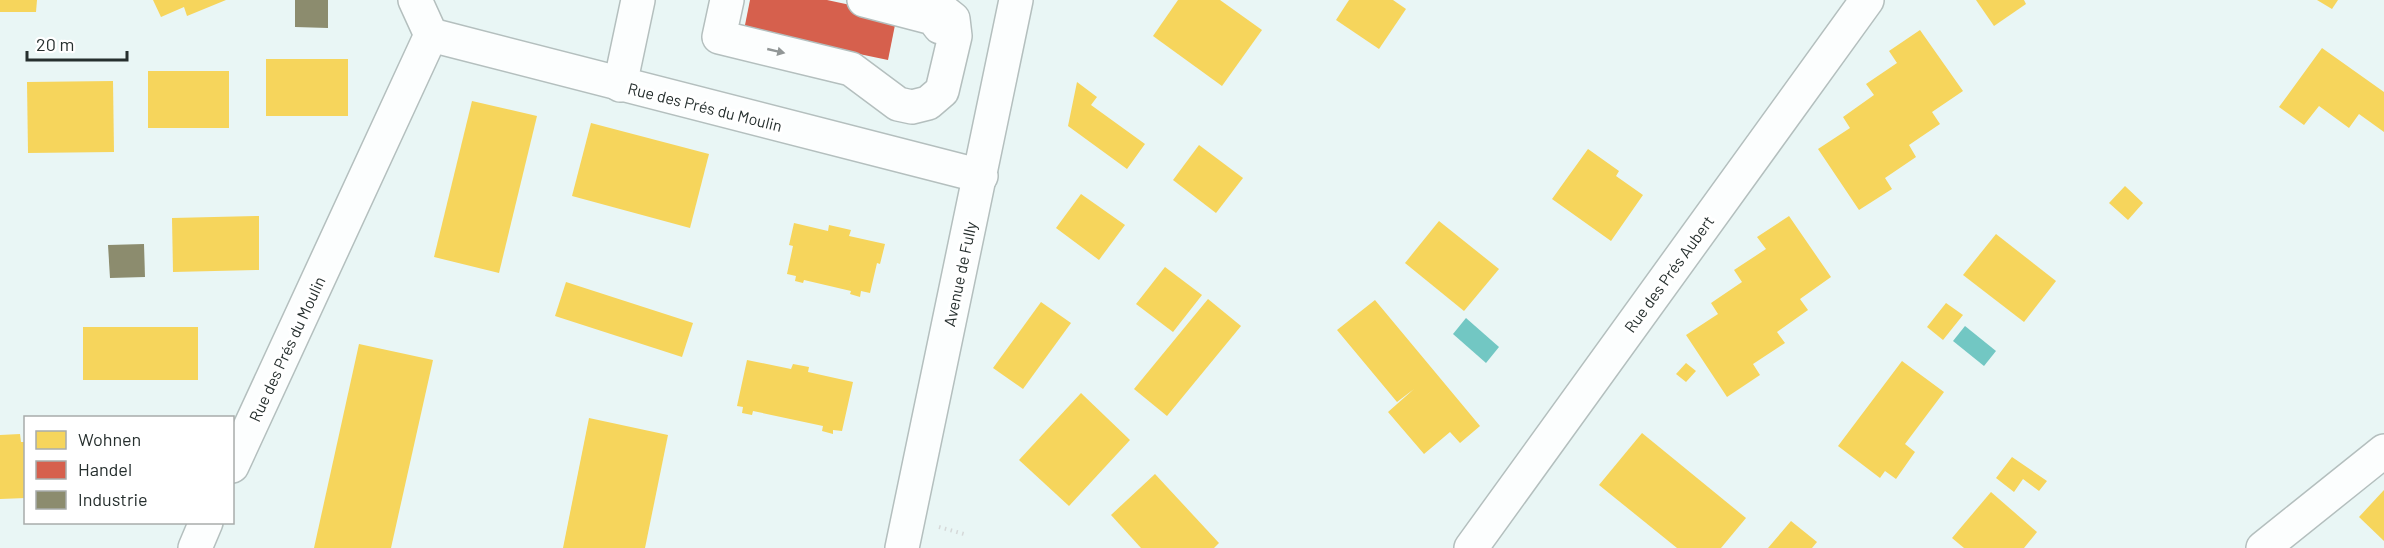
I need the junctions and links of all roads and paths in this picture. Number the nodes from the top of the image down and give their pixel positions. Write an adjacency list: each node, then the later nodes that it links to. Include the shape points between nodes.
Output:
1 (415, 0): 8 (street)
2 (638, 0): 10 (street)
3 (727, 0): 9 (street, one-way to 9, via 719,38 851,69)
4 (864, 0): 9 (street, via 933,18 940,26 928,89 902,96)
5 (921, 0): 9 (street, via 933,3 953,19 955,36 942,91 928,104 912,107 898,104)
6 (1016, 0): 11 (street, Avenue de Fully)
7 (1867, 0): 19 (street, Rue des Prés Aubert)
8 (431, 35): 10 (street, Rue des Prés du Moulin); 13 (street, Rue des Prés du Moulin)
9 (868, 82)
10 (620, 85): 11 (street, Rue des Prés du Moulin)
11 (981, 176): 18 (street, Avenue de Fully)
12 (2384, 451): 20 (street)
13 (234, 462)
14 (205, 524): 17 (street)
15 (939, 526): 16 (path)
16 (964, 534)
17 (195, 548)
18 (902, 548)
19 (1471, 548)
20 (2263, 548)

